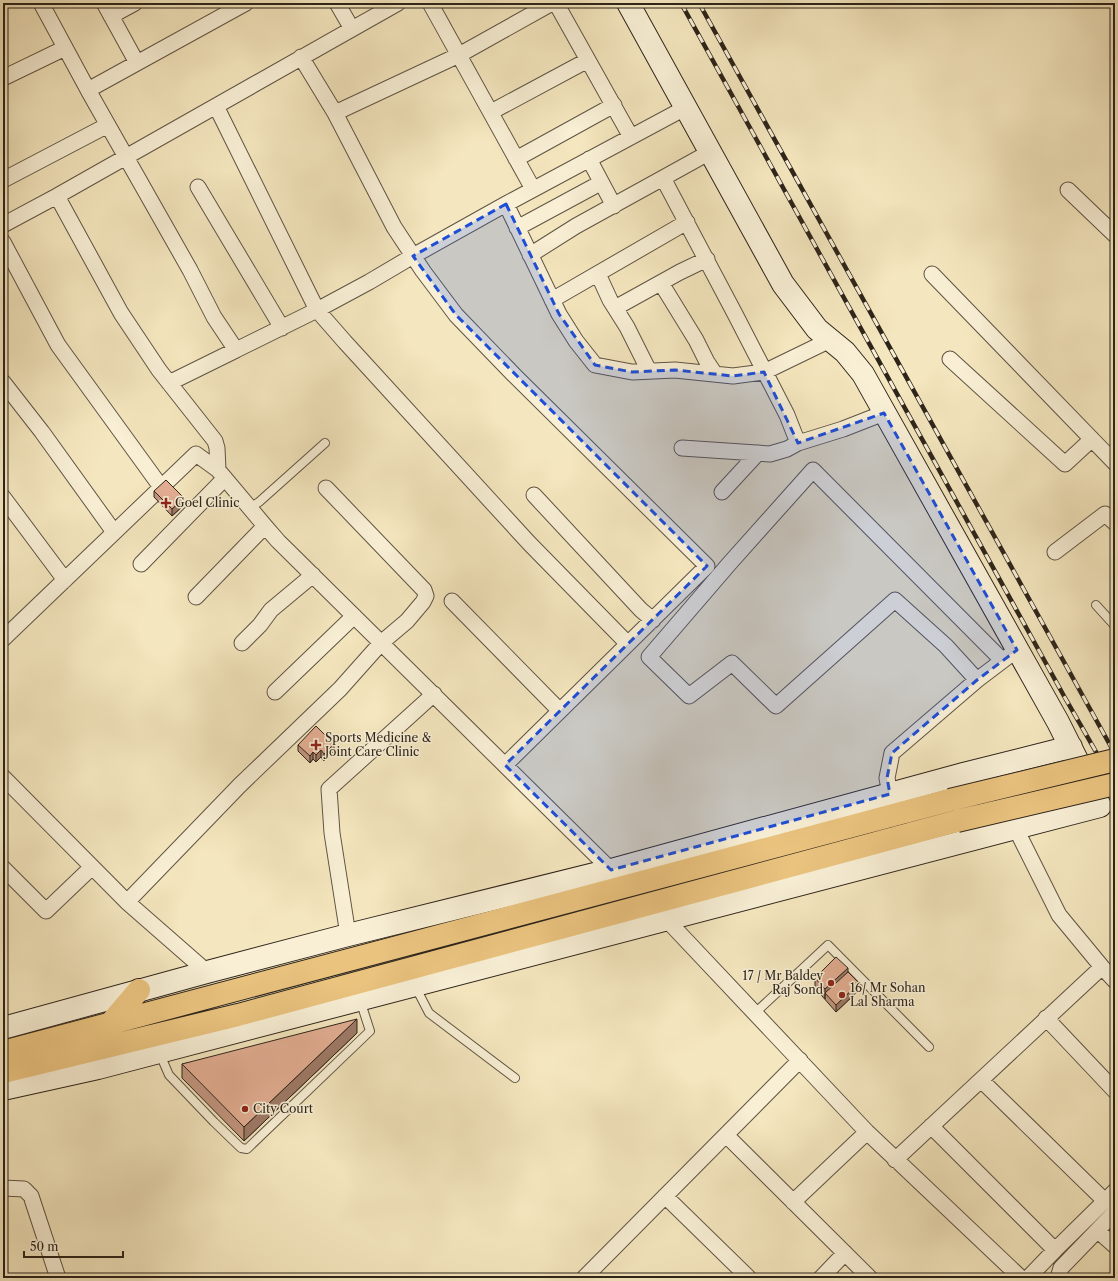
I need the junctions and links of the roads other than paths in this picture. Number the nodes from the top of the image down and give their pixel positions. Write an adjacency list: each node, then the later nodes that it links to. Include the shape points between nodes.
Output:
1 (41, 3): 12 (street)
2 (135, 3): 10 (street)
3 (246, 3): 16 (street)
4 (337, 3): 11 (street)
5 (398, 3): 11 (street)
6 (430, 3): 13 (street)
7 (552, 3): 13 (street)
8 (556, 3): 15 (street)
9 (628, 3): 21 (street)
10 (107, 9): 16 (street)
11 (352, 29): 14 (street)
12 (65, 48): 17 (street); 18 (street)
13 (459, 55): 22 (street); 23 (street)
14 (301, 57): 20 (street); 23 (street)
15 (588, 60): 19 (street); 22 (street)
16 (137, 63): 18 (street)
17 (3, 78)
18 (88, 90): 24 (street)
19 (614, 105): 25 (street); 28 (street)
20 (216, 106): 27 (street); 52 (street)
21 (685, 108): 25 (street); 26 (street)
22 (491, 112): 28 (street)
23 (335, 113): 45 (street, via 394,227)
24 (108, 125): 27 (street); 31 (street)
25 (631, 137): 29 (street)
26 (710, 152): 30 (street); 54 (street, via 783,284 817,329)
27 (126, 158): 36 (street); 55 (street, via 214,317)
28 (516, 159): 34 (street)
29 (589, 159): 34 (street); 38 (street)
30 (663, 178): 38 (street); 39 (street)
31 (3, 180)
32 (593, 186): 41 (street)
33 (198, 187): 53 (street)
34 (533, 189): 37 (street)
35 (1068, 190): 42 (street)
36 (57, 196): 40 (street); 61 (street, via 121,313)
37 (506, 204): 41 (street); 45 (street)
38 (614, 206): 44 (street)
39 (686, 222): 46 (street); 47 (street)
40 (3, 225)
41 (517, 228): 44 (street)
42 (1115, 235)
43 (3, 242): 72 (street, via 58,345)
44 (530, 255): 50 (street)
45 (412, 256): 52 (street); 89 (street, via 456,315 707,566)
46 (707, 260): 49 (street); 58 (street)
47 (598, 274): 50 (street); 51 (street)
48 (932, 274): 64 (street)
49 (661, 283): 51 (street); 59 (street)
50 (552, 300): 57 (street, via 576,341 595,365 632,372)
51 (615, 308): 57 (street)
52 (317, 310): 53 (street); 94 (street, via 529,543)
53 (282, 328): 55 (street)
54 (830, 340): 58 (street); 62 (street, via 845,352 863,374)
55 (236, 350): 61 (street)
56 (950, 359): 64 (street, via 1065,464)
57 (649, 371): 59 (street, via 675,370)
58 (764, 372): 59 (street, via 732,376); 66 (street)
59 (715, 374)
60 (3, 382): 80 (street)
61 (169, 384): 63 (street)
62 (884, 413): 66 (street); 95 (street)
63 (209, 432): 69 (street); 71 (street, via 217,448)
64 (1092, 439): 70 (street)
65 (325, 443): 77 (lane)
66 (798, 443): 68 (street, via 770,454)
67 (682, 448): 68 (street)
68 (758, 453): 74 (street)
69 (196, 454): 71 (street); 72 (street)
70 (1115, 463)
71 (221, 474): 77 (street); 82 (street)
72 (161, 487): 80 (street)
73 (326, 488): 93 (street, via 424,590 426,596 423,602)
74 (722, 492)
75 (534, 495): 89 (street)
76 (3, 497): 84 (street)
77 (249, 508): 79 (street)
78 (1115, 523): 81 (street, via 1105,514)
79 (265, 526): 83 (street); 85 (street)
80 (114, 532): 84 (street)
81 (1055, 552)
82 (141, 564)
83 (313, 575): 88 (street); 92 (street, via 271,610)
84 (65, 580): 91 (street)
85 (196, 597)
86 (452, 600): 99 (street)
87 (1096, 605): 90 (lane)
88 (354, 616): 93 (street); 97 (street)
89 (653, 620): 94 (street)
90 (1115, 626)
91 (3, 639)
92 (242, 644)
93 (382, 644): 98 (street); 110 (street, via 340,690 240,785)
94 (628, 644): 99 (street)
95 (1010, 655): 96 (street); 96 (street, via 813,470 649,657 689,696 732,663 776,706 895,600 946,646); 100 (street)
96 (977, 680): 105 (street, via 892,753 887,778)
97 (275, 692)
98 (434, 694): 102 (street); 112 (street, via 329,789 332,833)
99 (560, 711): 102 (street)
100 (1071, 747): 105 (street); 106 (street, via 1100,806)
101 (1115, 760): 121 (highway, bridge, via 950,800)
102 (505, 765): 109 (street)
103 (3, 778): 107 (street)
104 (1115, 784): 127 (highway, bridge, via 957,821 220,1020)
105 (890, 794): 109 (street)
106 (1016, 829): 111 (street); 113 (street, via 1059,915)
107 (92, 867): 108 (street, via 46,911); 110 (street)
108 (3, 868)
109 (611, 870): 112 (street)
110 (127, 902): 114 (street)
111 (666, 920): 116 (street); 119 (street)
112 (348, 935): 114 (street)
113 (1102, 967): 115 (street); 120 (street)
114 (207, 972): 117 (street)
115 (1115, 981)
116 (415, 985): 118 (street); 128 (lane, via 429,1013)
117 (139, 990): 121 (highway); 122 (street)
118 (360, 999): 125 (street); 125 (lane, via 370,1031 247,1150 235,1143 169,1075)
119 (755, 1013): 123 (lane, via 828,945); 126 (street)
120 (1046, 1018): 129 (street); 131 (street)
121 (109, 1025): 124 (highway)
122 (3, 1028)
123 (929, 1047)
124 (3, 1052)
125 (159, 1052): 130 (street)
126 (800, 1060): 133 (street); 134 (street)
127 (3, 1072)
128 (515, 1078)
129 (981, 1080): 132 (street); 139 (street)
130 (3, 1089)
131 (1115, 1091)
132 (931, 1126): 135 (street); 142 (street)
133 (867, 1132): 135 (street); 138 (street)
134 (726, 1135): 137 (street); 138 (street)
135 (895, 1160): 149 (street)
136 (3, 1188): 144 (street, via 24,1189 31,1196)
137 (665, 1196): 145 (street); 146 (street)
138 (793, 1202): 143 (street)
139 (1112, 1202): 140 (street); 142 (street)
140 (1098, 1230): 141 (street); 151 (street, via 1061,1268)
141 (1115, 1246)
142 (1055, 1250): 150 (street)
143 (845, 1253): 147 (street); 148 (street)
144 (58, 1278)
145 (584, 1278)
146 (749, 1278)
147 (822, 1278)
148 (870, 1278)
149 (1020, 1278)
150 (1028, 1278)
151 (1058, 1278)

